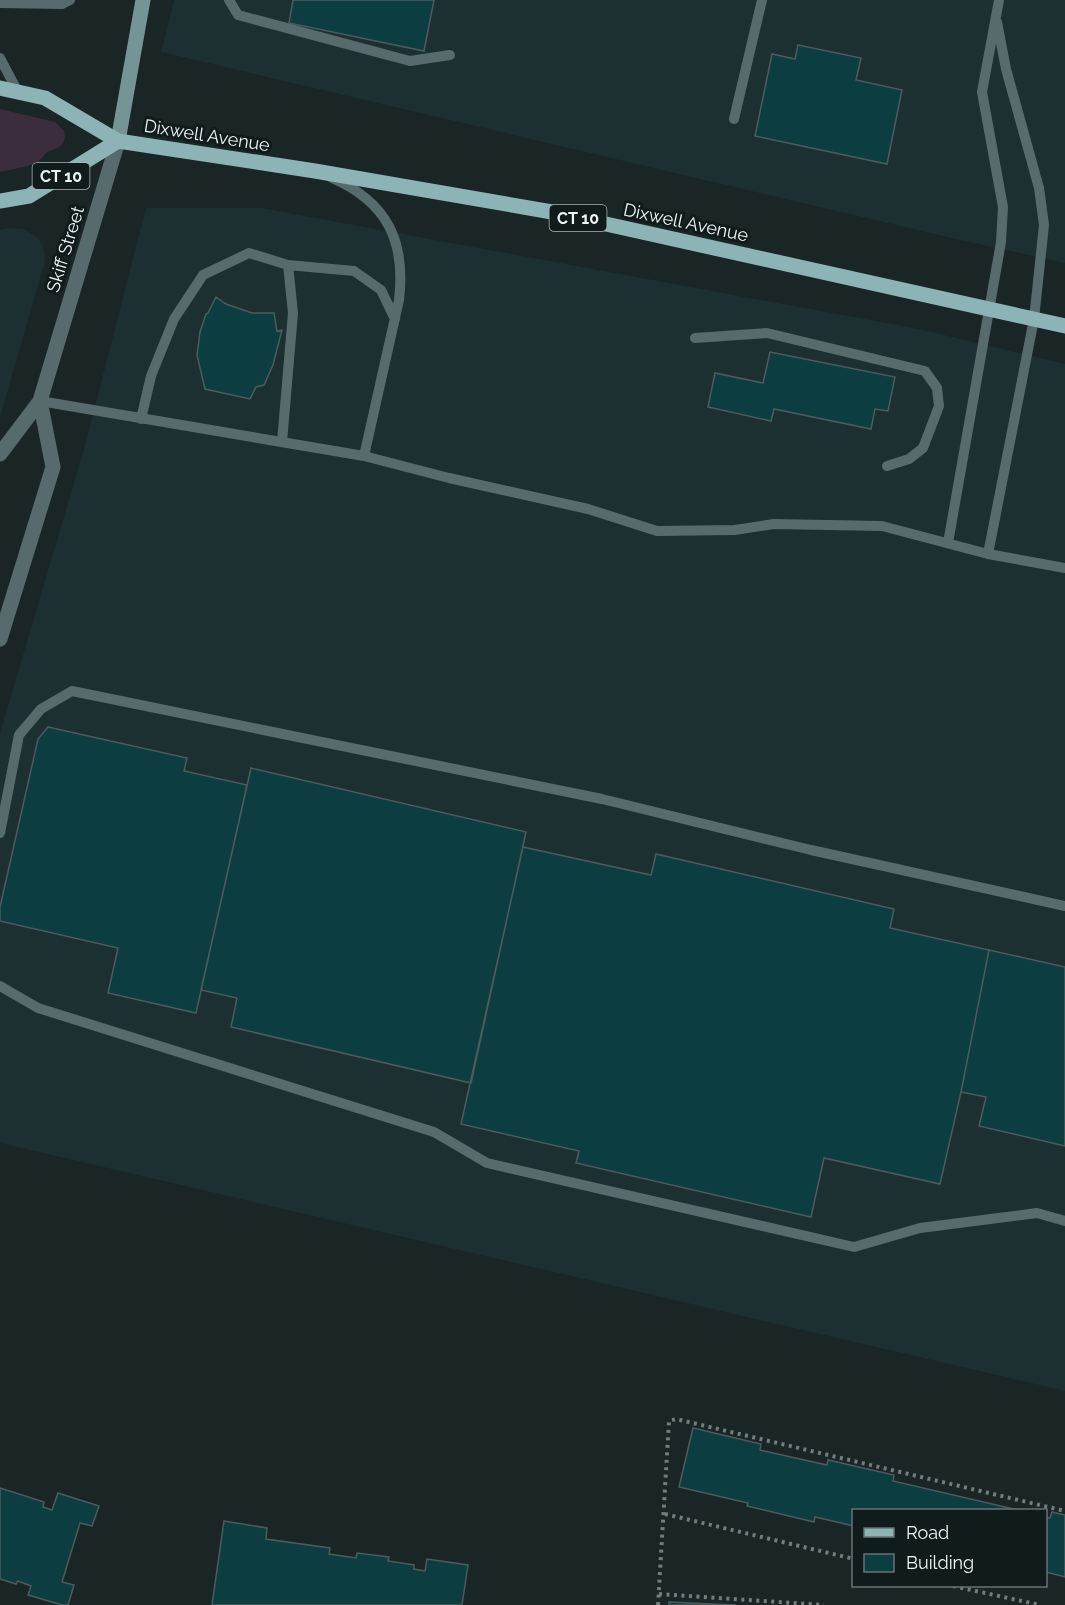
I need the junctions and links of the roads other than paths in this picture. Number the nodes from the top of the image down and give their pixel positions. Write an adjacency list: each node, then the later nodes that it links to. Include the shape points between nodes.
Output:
1 (70, 0): 6 (lane, via 62,4)
2 (143, 0): 13 (main road, Skiff Street)
3 (229, 0): 8 (lane, via 238,15 410,61)
4 (762, 0): 12 (lane)
5 (999, 0): 7 (lane)
6 (0, 3)
7 (996, 13): 17 (lane, via 982,92 1003,207); 19 (lane, via 1006,69 1039,188 1044,225)
8 (450, 56)
9 (0, 58): 11 (lane)
10 (0, 88): 11 (main road, Dixwell Avenue / CT 10)
11 (18, 92): 13 (main road, Dixwell Avenue / CT 10, via 45,98)
12 (734, 118)
13 (118, 141): 14 (main road, Dixwell Avenue / CT 10); 15 (main road, Dixwell Avenue / CT 10, via 29,196); 22 (street, Skiff Street)
14 (315, 171): 17 (main road, Dixwell Avenue / CT 10, via 552,212); 18 (lane, via 363,195 388,222 400,262 401,285)
15 (0, 201)
16 (288, 265): 18 (lane, via 354,271 381,290); 23 (lane, via 249,253 203,275 174,319 151,376); 24 (lane, via 293,313)
17 (989, 308): 19 (main road, Dixwell Avenue / CT 10); 28 (lane)
18 (395, 319): 26 (lane)
19 (1034, 319): 20 (main road, Dixwell Avenue / CT 10); 29 (lane)
20 (1065, 326)
21 (695, 338): 27 (lane, via 767,333 925,371 937,388 939,406 923,448 909,459)
22 (40, 401): 23 (lane); 25 (street, Skiff Street); 31 (street, Skiff Street, via 53,467)
23 (141, 418): 24 (lane)
24 (282, 442): 26 (lane)
25 (0, 454)
26 (364, 456): 28 (lane, via 588,509 657,531 735,530 774,524 882,526)
27 (887, 466)
28 (948, 543): 29 (lane)
29 (988, 554): 30 (lane)
30 (1065, 568)
31 (0, 639)
32 (0, 833): 33 (lane, via 19,735 41,709 72,691 602,799)
33 (1065, 906)
34 (0, 986): 35 (lane, via 38,1008 434,1132 487,1163 854,1247 920,1228 1037,1213)
35 (1065, 1221)

